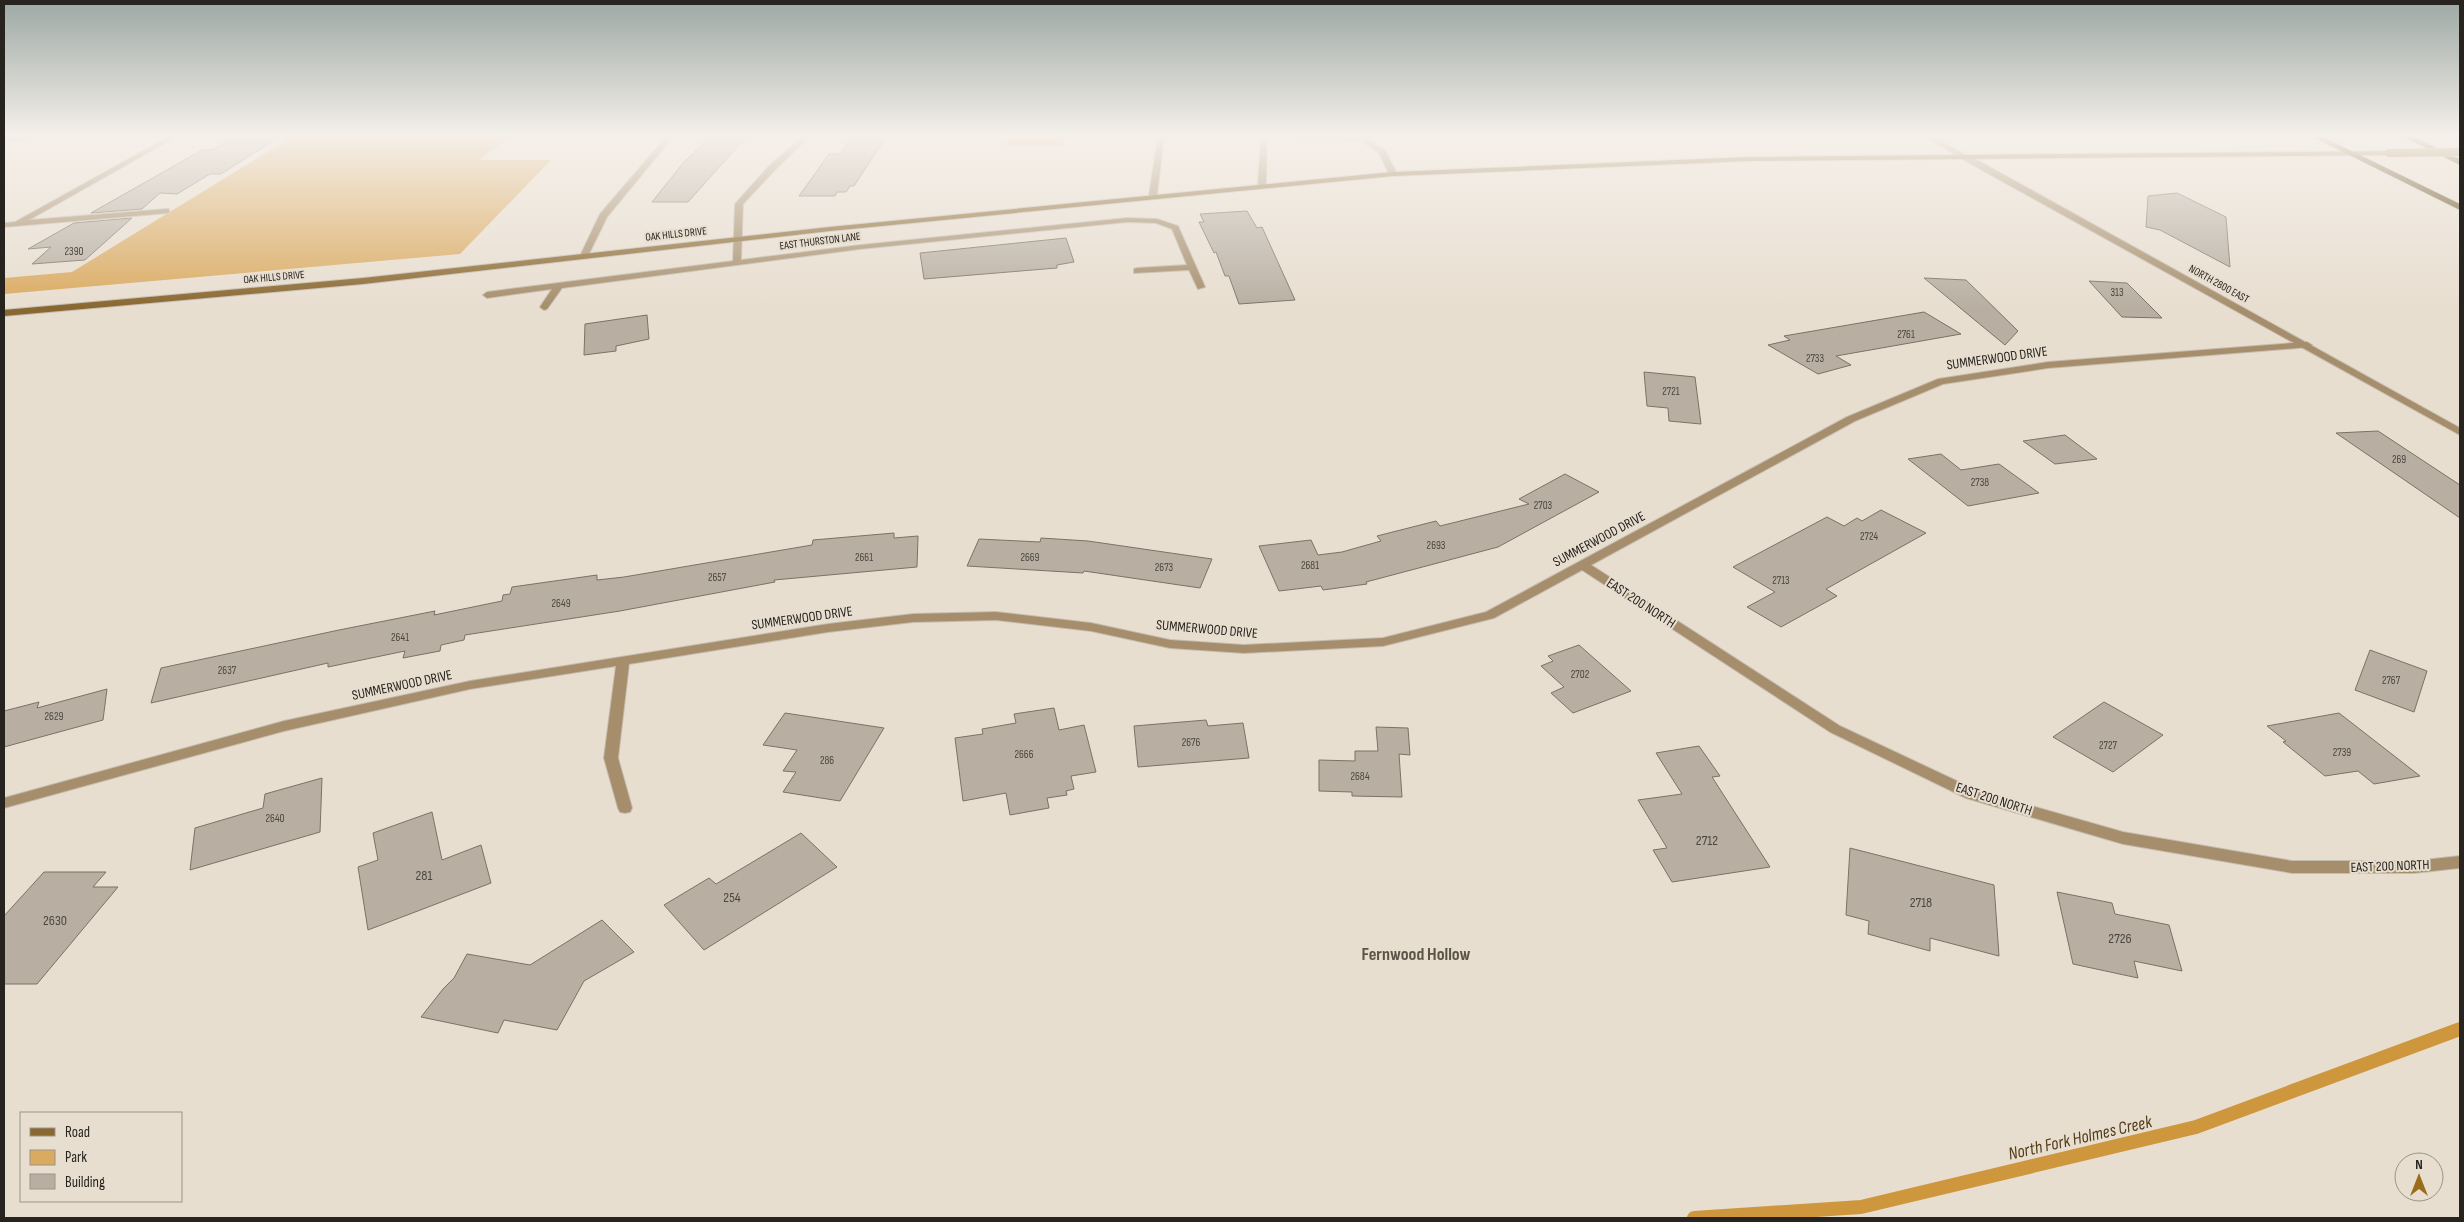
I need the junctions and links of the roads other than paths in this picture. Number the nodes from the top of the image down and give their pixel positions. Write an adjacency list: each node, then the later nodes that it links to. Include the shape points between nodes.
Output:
1 (71, 194): 10 (street)
2 (622, 194): 13 (street, via 603,216)
3 (748, 194): 12 (street, via 739,204)
4 (1175, 194): 7 (main road, OAK HILLS DRIVE)
5 (2032, 194): 22 (street, NORTH 2800 EAST)
6 (2434, 194): 8 (highway)
7 (1153, 196): 12 (main road, OAK HILLS DRIVE)
8 (2460, 207)
9 (166, 211): 10 (street)
10 (17, 224): 11 (street)
11 (4, 225)
12 (736, 238): 13 (main road, OAK HILLS DRIVE); 14 (street)
13 (584, 256): 21 (main road, OAK HILLS DRIVE, via 363,281)
14 (737, 263): 15 (street, EAST THURSTON LANE, via 1127,220 1157,221 1175,228); 17 (street, EAST THURSTON LANE)
15 (1192, 267): 16 (street); 18 (street)
16 (1137, 270)
17 (559, 286): 19 (street, EAST THURSTON LANE); 20 (street)
18 (1202, 287)
19 (487, 295)
20 (544, 307)
21 (4, 313)
22 (2307, 345): 23 (street, NORTH 2800 EAST); 24 (street, SUMMERWOOD DRIVE, via 2048,365 1941,381 1851,419)
23 (2460, 432)
24 (1583, 565): 25 (street, SUMMERWOOD DRIVE, via 1490,615 1383,642 1244,649 1170,644 1091,627 996,616 913,618 828,628); 28 (street, EAST 200 NORTH, via 1836,729 1971,794 2122,838 2292,867 2414,867)
25 (623, 660): 26 (street, SUMMERWOOD DRIVE, via 470,685 284,726); 27 (street, via 611,758)
26 (4, 803)
27 (625, 808)
28 (2460, 862)

